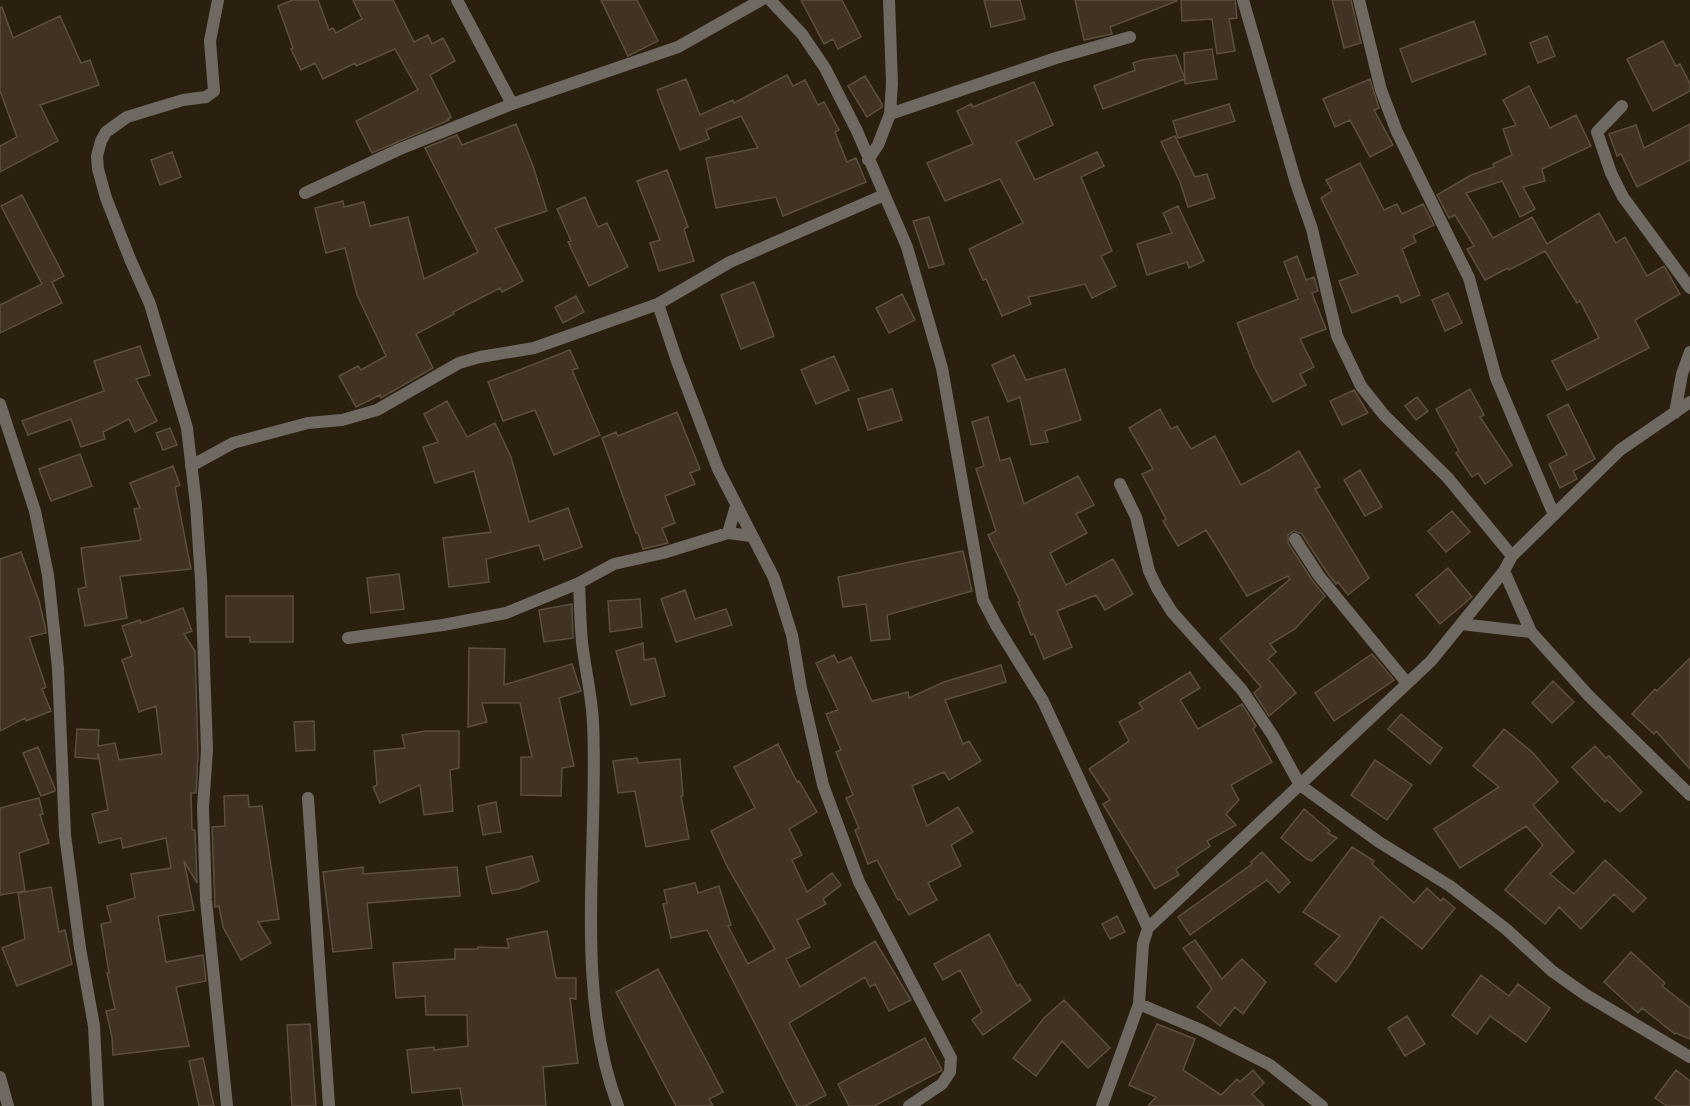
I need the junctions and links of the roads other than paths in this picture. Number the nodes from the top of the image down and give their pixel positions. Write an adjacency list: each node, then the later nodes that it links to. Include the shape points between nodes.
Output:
1 (218, 0): 21 (street, via 210,41 214,91 206,97 127,117 106,132 97,156 106,198 150,304 187,428)
2 (457, 0): 9 (street)
3 (761, 0): 9 (street, via 678,47)
4 (770, 0): 12 (street, via 802,34 825,68)
5 (889, 0): 11 (street)
6 (1244, 0): 28 (street, via 1312,229 1337,336 1351,366 1384,415 1448,478)
7 (1359, 0): 24 (street, via 1381,90 1397,132 1469,278 1496,378)
8 (1130, 37): 11 (street)
9 (512, 104): 13 (street, via 400,148)
10 (1622, 106): 15 (street, via 1597,132 1611,173 1623,197)
11 (890, 114): 12 (street)
12 (868, 160): 14 (street)
13 (305, 193)
14 (884, 195): 16 (street, via 730,262); 38 (street, via 907,247 942,368 983,600 1043,701)
15 (1690, 288)
16 (658, 304): 21 (street, via 534,348 459,363 377,410 233,443); 23 (street, via 718,469)
17 (1690, 352): 20 (street)
18 (1690, 402): 20 (street)
19 (0, 404): 43 (street, via 34,511 48,575 58,679 65,835 94,1026)
20 (1675, 413): 24 (street, via 1620,450)
21 (191, 466): 44 (street, via 201,579 207,750 203,807 206,900)
22 (1120, 484): 35 (street, via 1136,518 1157,588 1172,612 1242,690)
23 (736, 506): 25 (street); 26 (street)
24 (1554, 515): 28 (street)
25 (728, 533): 26 (street); 30 (street, via 663,554 614,564)
26 (751, 536): 47 (street, via 774,578 792,635 823,784 859,882 951,1058 950,1072 942,1084)
27 (1295, 539): 34 (street, via 1318,576)
28 (1512, 556): 29 (street)
29 (1504, 571): 31 (street); 32 (street)
30 (579, 583): 33 (street, via 506,613); 46 (street, via 593,722 592,975 608,1081)
31 (1461, 624): 32 (street); 34 (street)
32 (1531, 632): 36 (street, via 1589,696)
33 (348, 638)
34 (1407, 683): 35 (street)
35 (1300, 785): 38 (street); 40 (street, via 1379,842 1450,886 1577,989)
36 (1690, 795)
37 (309, 798): 45 (street)
38 (1148, 928): 39 (street, via 1143,944)
39 (1139, 1004): 48 (street); 49 (street, via 1270,1065)
40 (1690, 1057)
41 (0, 1077): 42 (street)
42 (8, 1106)
43 (98, 1106)
44 (227, 1106)
45 (329, 1106)
46 (618, 1106)
47 (909, 1106)
48 (1102, 1106)
49 (1322, 1106)

